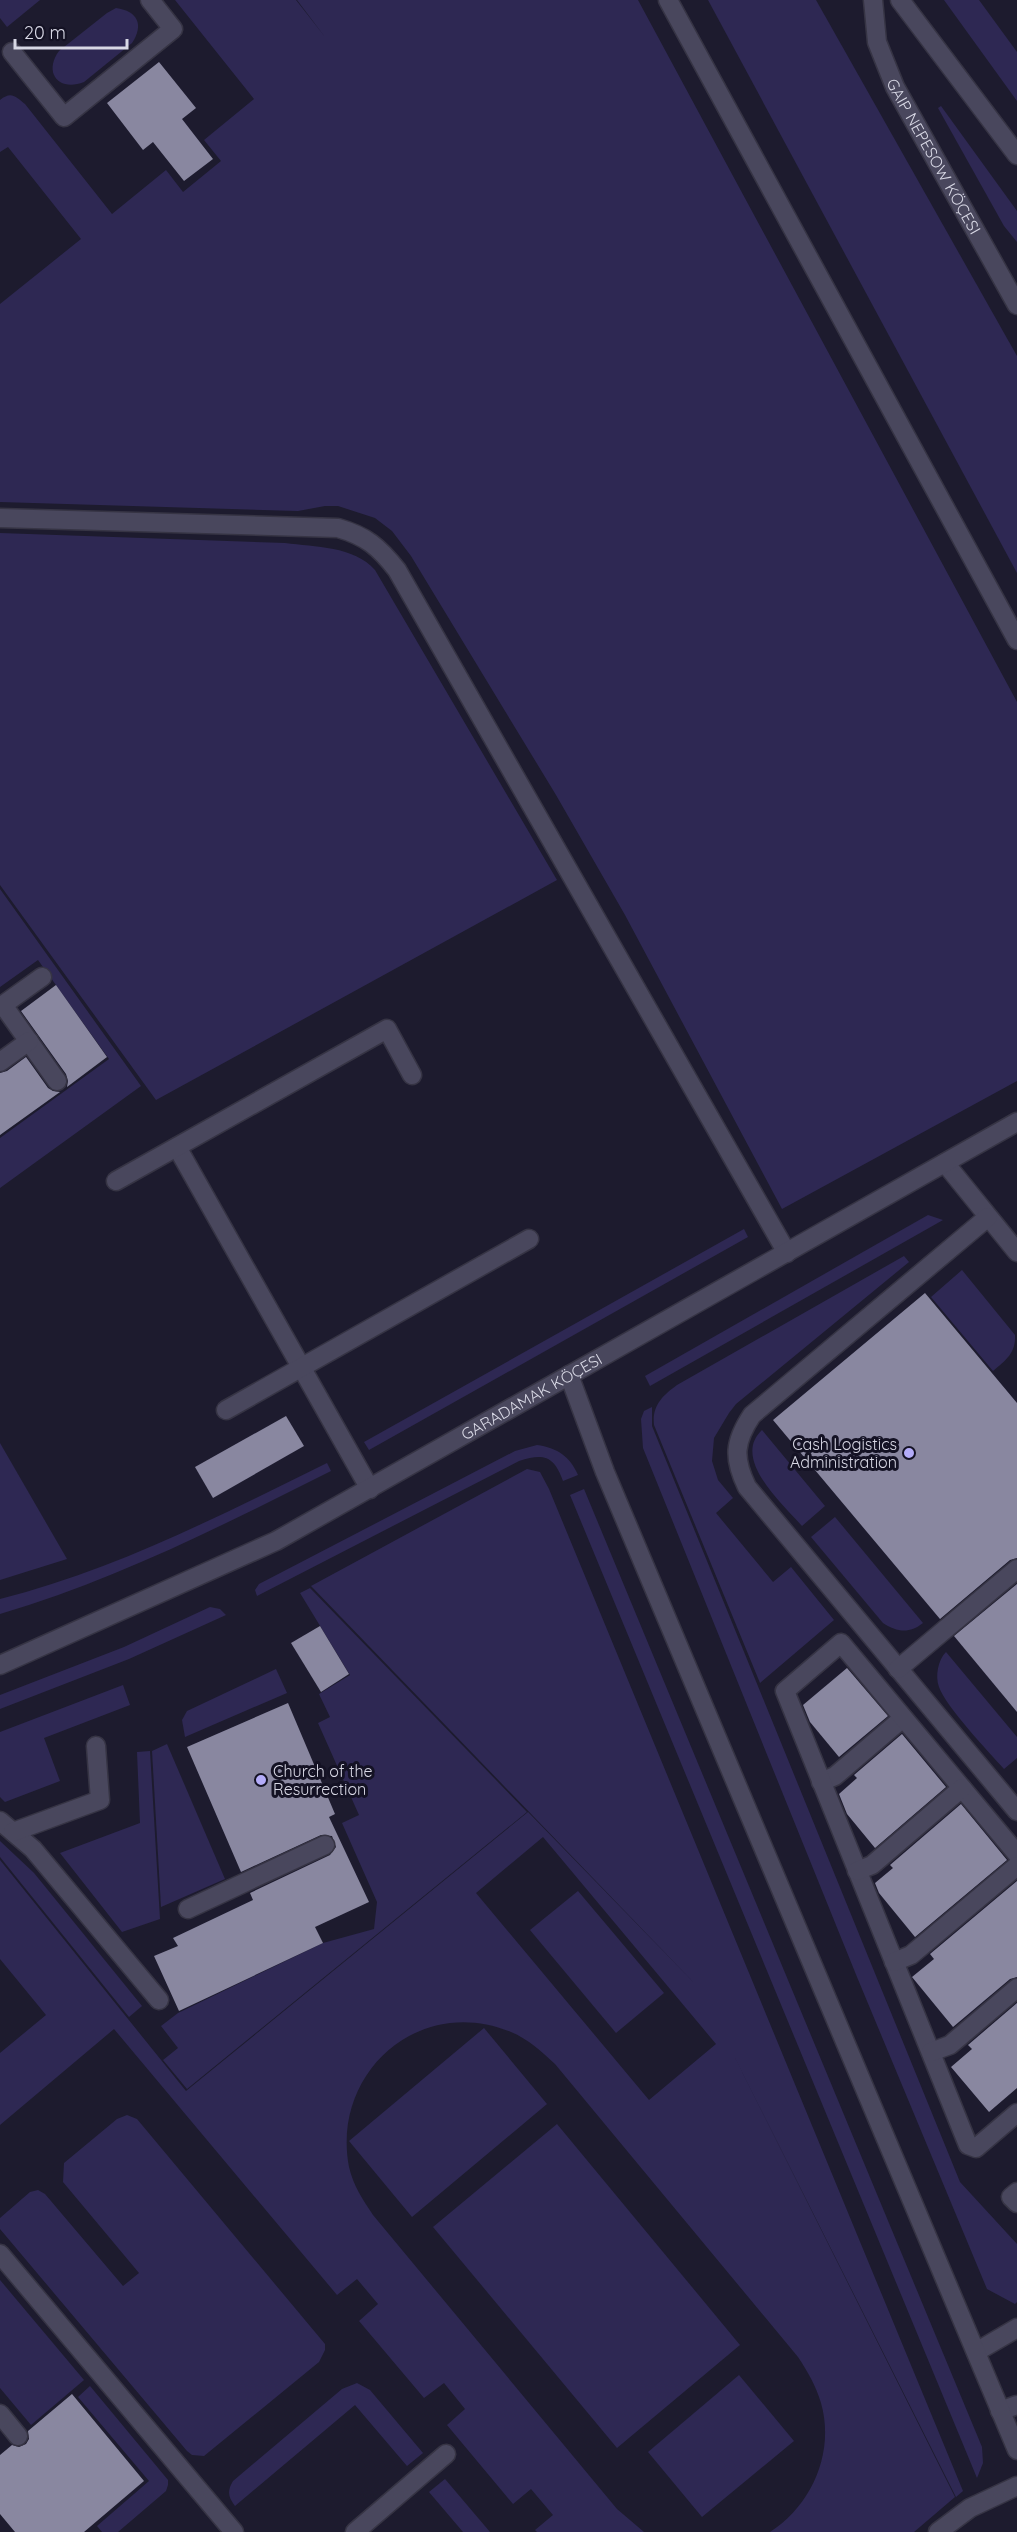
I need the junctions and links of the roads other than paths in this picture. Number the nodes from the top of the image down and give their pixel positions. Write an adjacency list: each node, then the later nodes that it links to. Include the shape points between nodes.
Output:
1 (150, 0): 5 (street, via 173,29 64,117)
2 (668, 0): 9 (street)
3 (873, 0): 7 (street, GAIP NEPESOW KÖÇESI, via 877,42 890,78)
4 (900, 0): 6 (street)
5 (12, 51)
6 (1017, 155)
7 (1017, 305)
8 (0, 518): 22 (street, via 338,528 360,535 383,552 397,570)
9 (1017, 640)
10 (42, 977): 11 (street, via 3,1005)
11 (29, 1041): 12 (street); 14 (street)
12 (0, 1062)
13 (412, 1075): 16 (street, via 387,1029)
14 (57, 1081)
15 (1017, 1122): 17 (street, GARADAMAK KÖÇESI)
16 (177, 1147): 18 (street); 23 (street)
17 (945, 1162): 19 (street); 22 (street, GARADAMAK KÖÇESI)
18 (116, 1181)
19 (988, 1217): 21 (street); 31 (street, via 752,1415 738,1440 736,1455 747,1488)
20 (529, 1239): 23 (street)
21 (1016, 1248)
22 (787, 1253): 24 (street, GARADAMAK KÖÇESI)
23 (302, 1368): 25 (street); 26 (street)
24 (569, 1376): 26 (street, GARADAMAK KÖÇESI); 52 (street, via 605,1472)
25 (226, 1410)
26 (370, 1490): 28 (street, GARADAMAK KÖÇESI, via 276,1541)
27 (1017, 1569): 31 (street)
28 (33, 1649): 29 (street, GARADAMAK KÖÇESI); 30 (street, GARADAMAK KÖÇESI)
29 (0, 1654)
30 (0, 1665)
31 (898, 1669): 36 (street)
32 (903, 1718): 34 (street, via 834,1776); 34 (street, via 841,1643 785,1691); 35 (street)
33 (96, 1746): 37 (street, via 100,1800)
34 (821, 1782): 41 (street)
35 (962, 1788): 39 (street); 41 (street, via 872,1865)
36 (1017, 1811)
37 (7, 1827): 45 (street, via 33,1849)
38 (325, 1845): 42 (street)
39 (1017, 1854)
40 (1017, 1866): 43 (street, via 911,1955)
41 (857, 1871): 43 (street)
42 (188, 1909)
43 (894, 1962): 46 (street)
44 (1017, 1988): 46 (street, via 950,2045)
45 (159, 2000)
46 (931, 2052): 47 (street, via 971,2148 976,2148)
47 (1017, 2113)
48 (1017, 2192): 49 (street, via 1011,2197)
49 (1017, 2203)
50 (0, 2254): 59 (street)
51 (1017, 2328): 52 (street)
52 (976, 2352): 53 (street)
53 (1009, 2408): 56 (street)
54 (0, 2414): 55 (street)
55 (18, 2436)
56 (1017, 2451)
57 (446, 2454): 60 (street)
58 (1017, 2486): 61 (street, via 970,2508)
59 (234, 2532)
60 (355, 2532)
61 (938, 2532)

